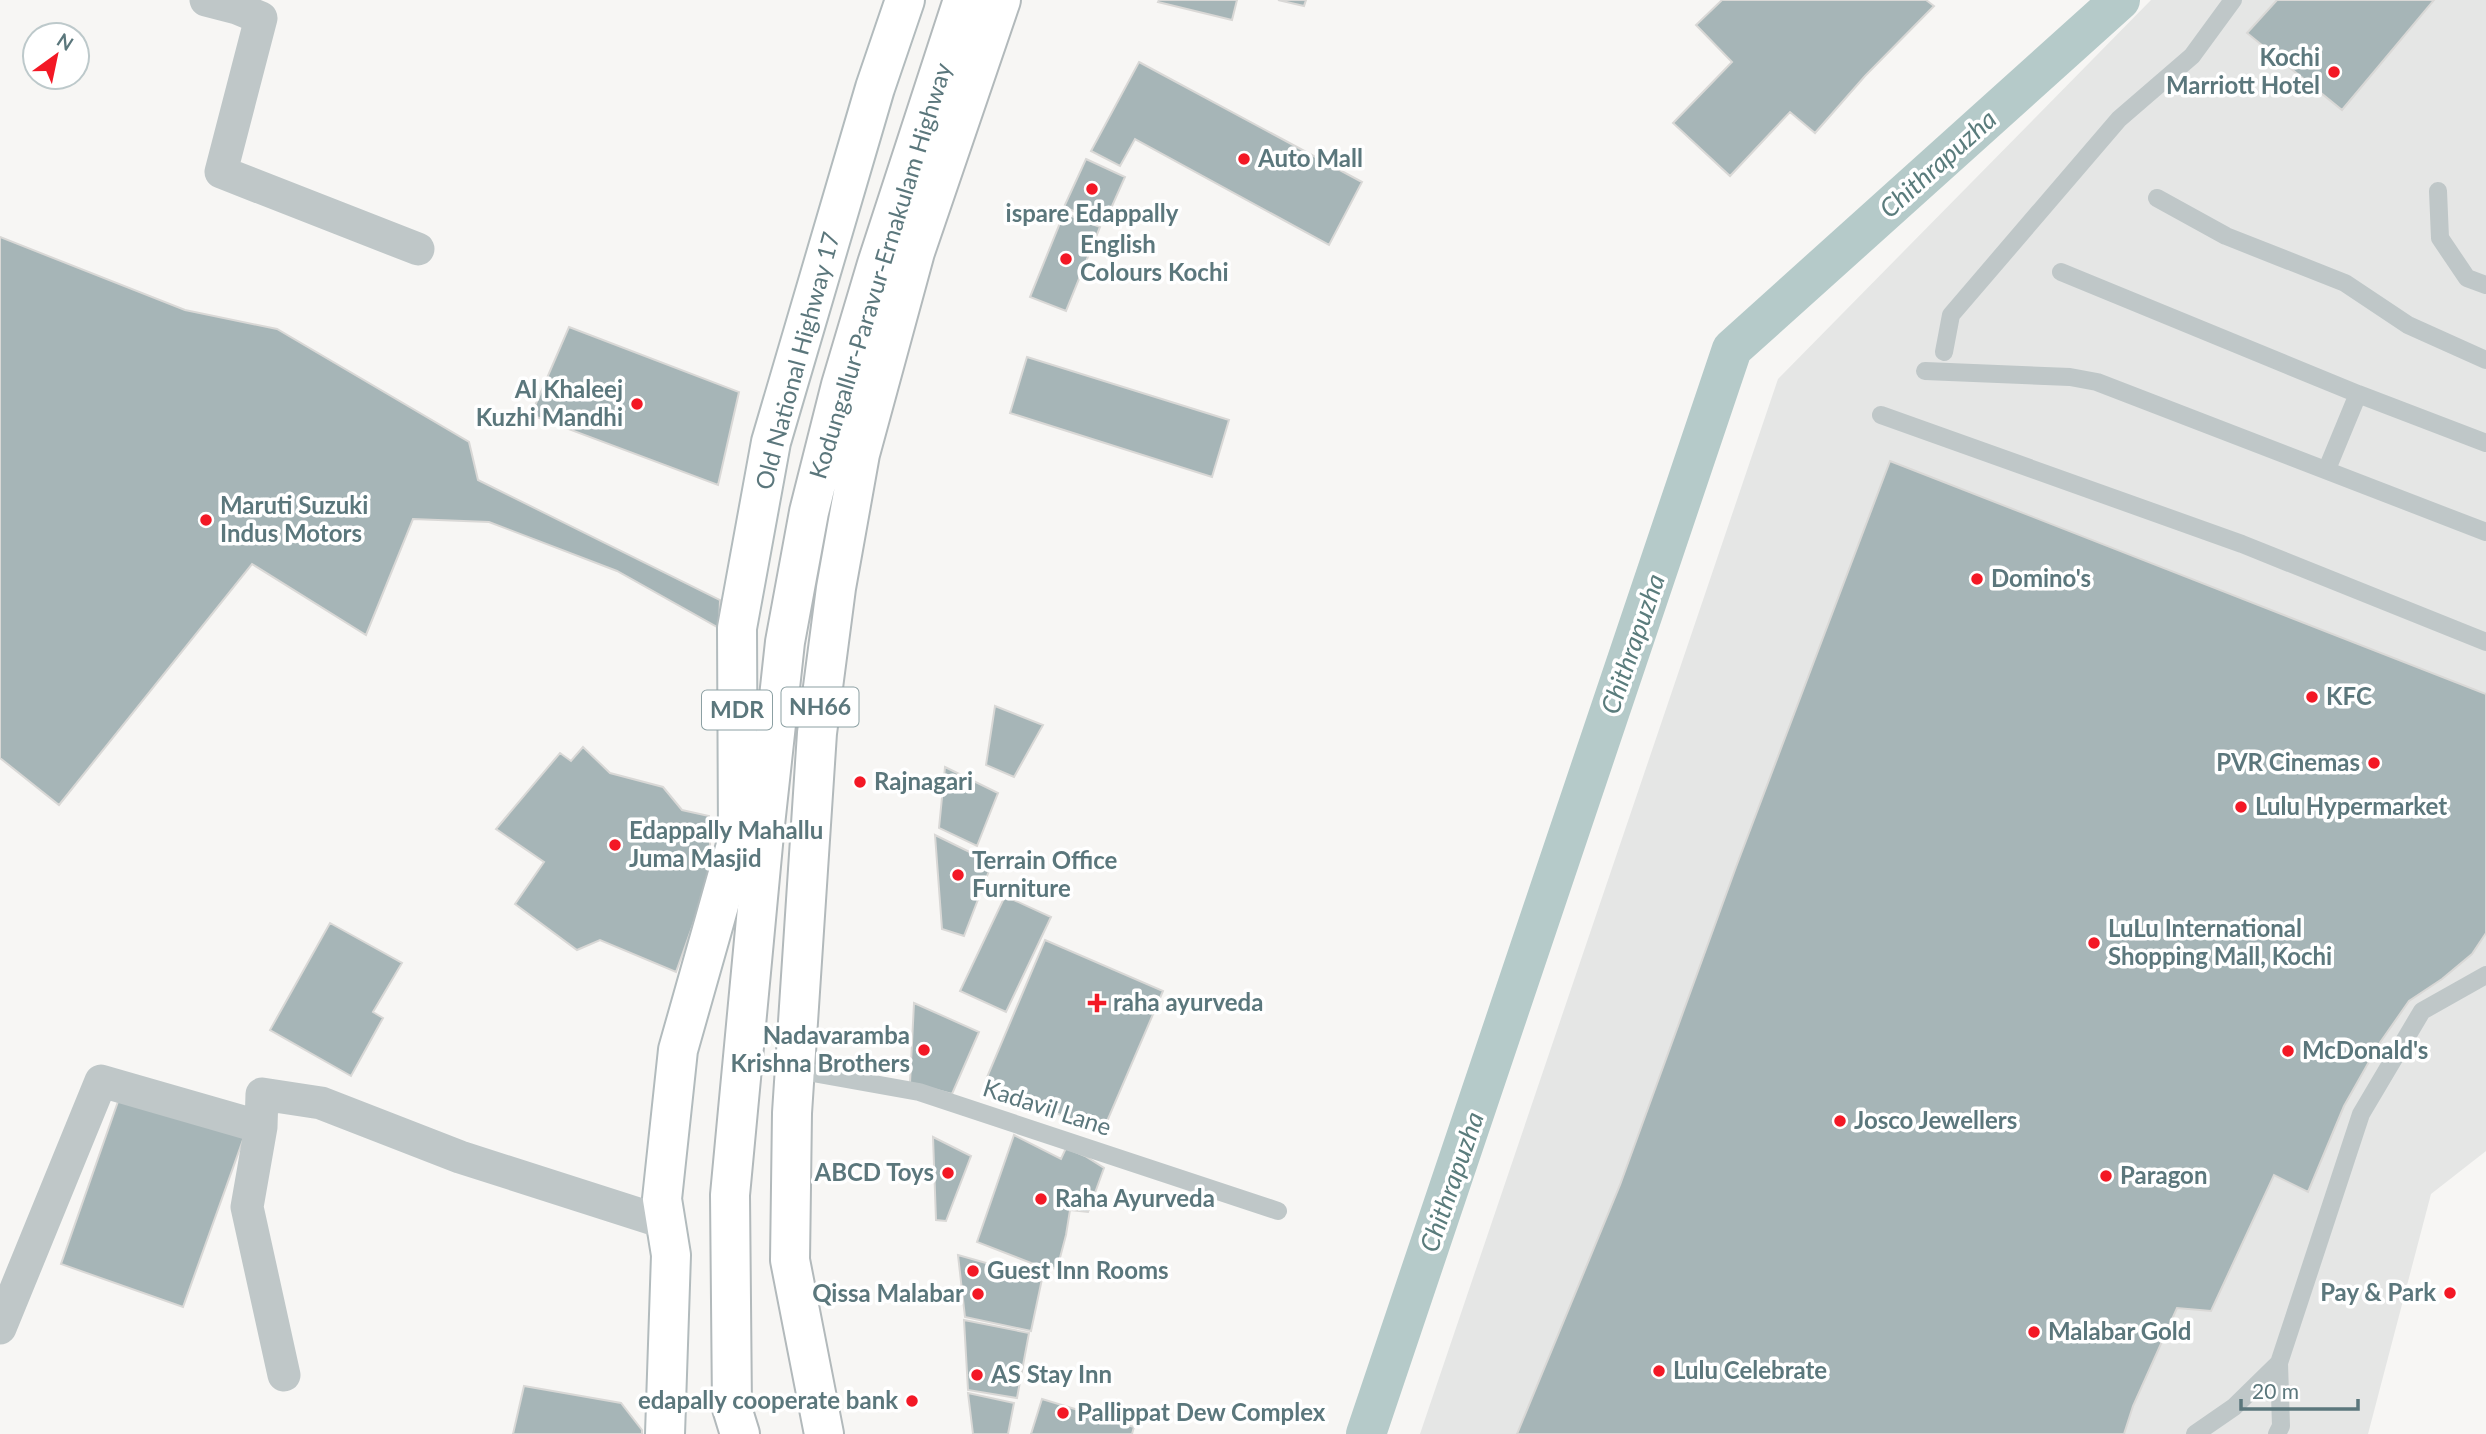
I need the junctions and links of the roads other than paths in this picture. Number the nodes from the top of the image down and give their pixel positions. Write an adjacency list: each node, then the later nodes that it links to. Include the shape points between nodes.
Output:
1 (905, 0): 20 (main road, Old National Highway 17 / MDR, via 771,442 737,628)
2 (963, 0): 20 (main road, Kodungallur-Paravur-Ernakulam Highway / NH66, via 841,385 809,512)
3 (1001, 0): 22 (main road, Kodungallur-Paravur-Ernakulam Highway / NH66, via 915,252 860,454 817,733)
4 (2233, 0): 11 (lane, via 2192,56 2119,119 1951,315)
5 (227, 3): 8 (street, via 261,18 221,172)
6 (2438, 191): 10 (lane, via 2440,238 2467,278)
7 (2157, 198): 12 (lane, via 2225,236 2345,283 2408,325)
8 (418, 249)
9 (2061, 272): 14 (lane)
10 (2486, 285)
11 (1944, 352)
12 (2486, 359)
13 (1925, 371): 17 (lane, via 2097,382)
14 (2357, 394): 16 (lane); 17 (lane)
15 (1881, 415): 19 (lane, via 2242,544)
16 (2486, 443)
17 (2327, 469): 18 (lane)
18 (2486, 531)
19 (2486, 642)
20 (751, 836): 25 (main road, Old National Highway 17 / MDR, via 678,1050 662,1199); 30 (main road, NH66, via 730,1195 732,1408)
21 (2486, 975): 27 (lane, via 2422,1011 2361,1114)
22 (796, 1070): 24 (lane, Kadavil Lane, via 919,1092); 31 (main road, Kodungallur-Paravur-Ernakulam Highway / NH66, via 790,1260)
23 (261, 1127): 25 (street, via 262,1094 321,1103 460,1157); 26 (street, via 101,1081); 28 (street, via 247,1207)
24 (1278, 1212)
25 (666, 1223): 29 (main road, Old National Highway 17 / MDR, via 671,1255)
26 (0, 1328)
27 (2280, 1363): 32 (lane, via 2234,1407); 33 (lane, via 2281,1426)
28 (284, 1375)
29 (665, 1434)
30 (740, 1434)
31 (824, 1434)
32 (2195, 1434)
33 (2277, 1434)

